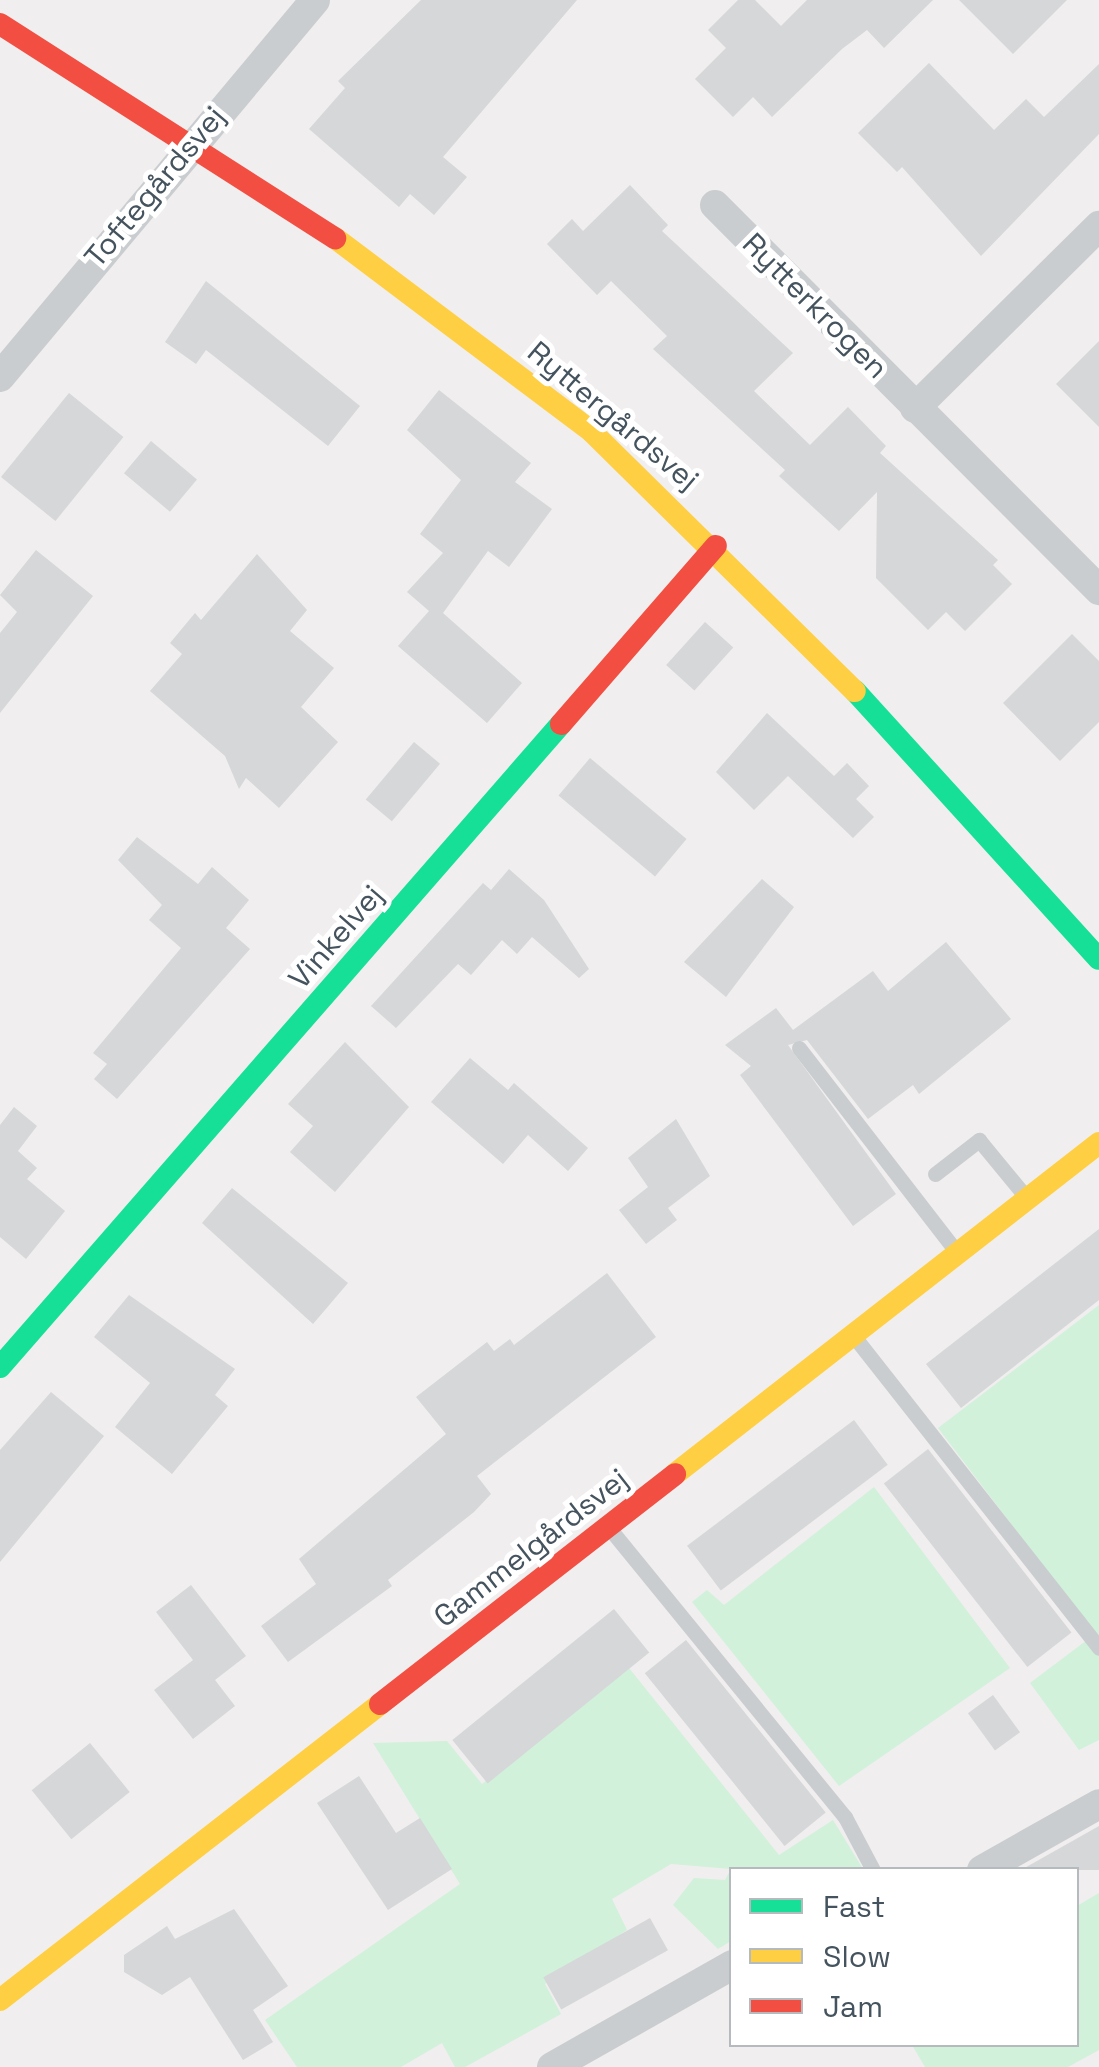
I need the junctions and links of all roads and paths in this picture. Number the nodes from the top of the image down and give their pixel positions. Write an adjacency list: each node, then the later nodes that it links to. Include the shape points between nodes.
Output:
1 (314, 0): 3 (street, Toftegårdsvej)
2 (0, 24): 3 (street, Ryttergårdsvej)
3 (192, 140): 6 (street, Toftegårdsvej); 8 (street, Ryttergårdsvej, via 458,326 592,432)
4 (715, 205): 7 (street, Rytterkrogen)
5 (1099, 226): 7 (street)
6 (0, 377)
7 (914, 408): 9 (street, Rytterkrogen)
8 (716, 546): 10 (street, Ryttergårdsvej, via 928,766); 17 (street, Vinkelvej)
9 (1099, 590)
10 (1099, 959)
11 (800, 1048): 15 (lane)
12 (1099, 1143): 14 (street, Gammelgårdsvej)
13 (935, 1174): 14 (lane, via 978,1140)
14 (1028, 1200): 15 (street, Gammelgårdsvej)
15 (958, 1254): 16 (street, Gammelgårdsvej)
16 (854, 1336): 18 (street, Gammelgårdsvej); 19 (lane)
17 (0, 1368)
18 (608, 1527): 21 (lane, via 846,1817); 24 (street, Gammelgårdsvej)
19 (1099, 1648)
20 (1099, 1804): 22 (street)
21 (871, 1867)
22 (987, 1867)
23 (729, 1968): 25 (street)
24 (0, 2000)
25 (552, 2067)

